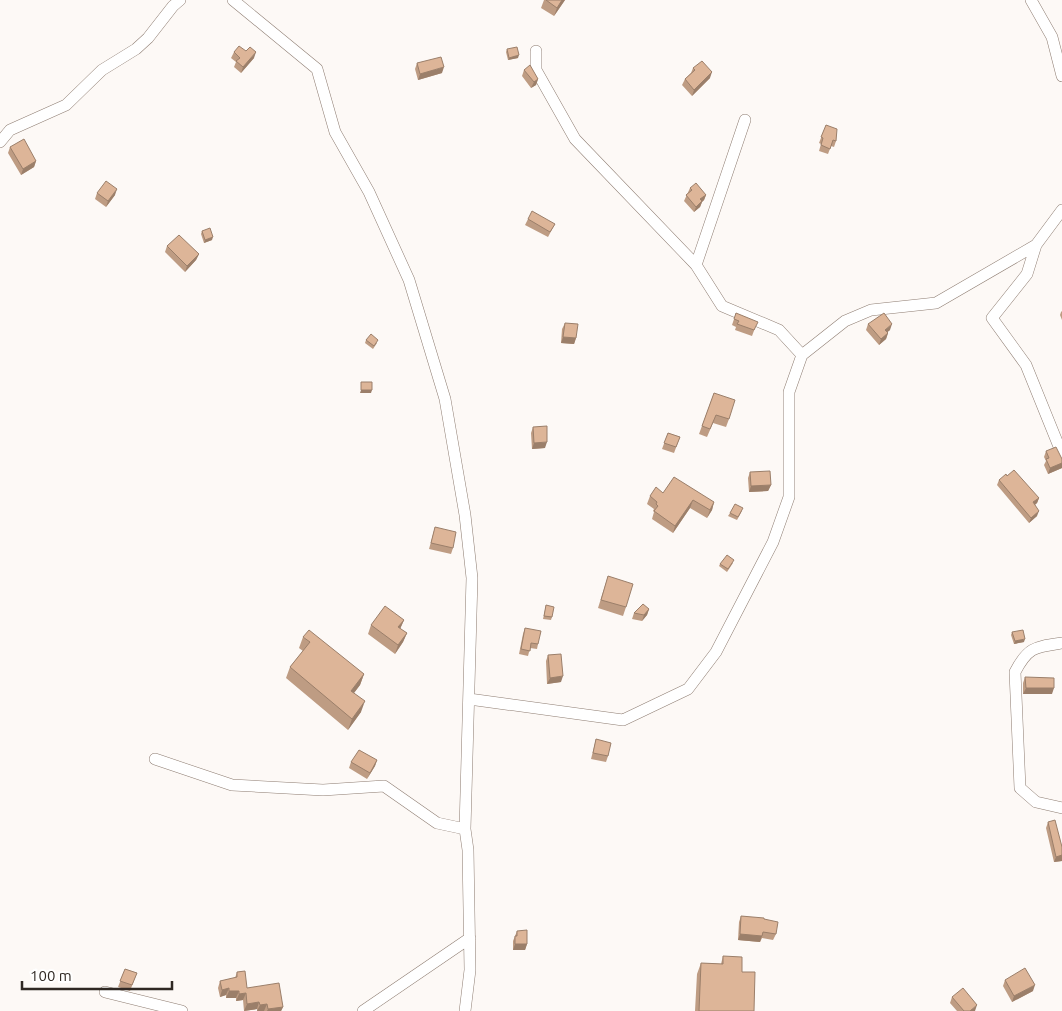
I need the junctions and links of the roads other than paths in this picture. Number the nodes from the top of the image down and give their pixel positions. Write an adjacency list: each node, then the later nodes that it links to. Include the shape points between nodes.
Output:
1 (180, 0): 7 (street, via 148,38 102,70 66,105 10,130)
2 (233, 0): 14 (street, via 317,69 335,132 369,192 409,280 445,400 466,516 472,578)
3 (1031, 0): 5 (street, via 1052,36)
4 (536, 50): 10 (street, via 536,70 575,139)
5 (1062, 76)
6 (745, 120): 10 (street)
7 (0, 142)
8 (1062, 210): 9 (street)
9 (1036, 245): 11 (street, via 936,303 871,310 845,322); 12 (street, via 1027,274 992,318 1026,365)
10 (696, 265): 11 (street, via 722,306 779,330)
11 (802, 355): 14 (street, via 789,392 789,497 773,542 716,652 688,689 623,720)
12 (1062, 454)
13 (1062, 644): 16 (street, via 1040,646 1023,657 1015,672 1020,788 1036,802)
14 (469, 699): 17 (street)
15 (154, 759): 17 (street, via 232,785 323,790 384,786 437,823)
16 (1062, 808)
17 (465, 829): 18 (street)
18 (470, 938): 21 (street); 22 (street, via 470,970)
19 (105, 992): 20 (street)
20 (182, 1011)
21 (363, 1011)
22 (464, 1011)

